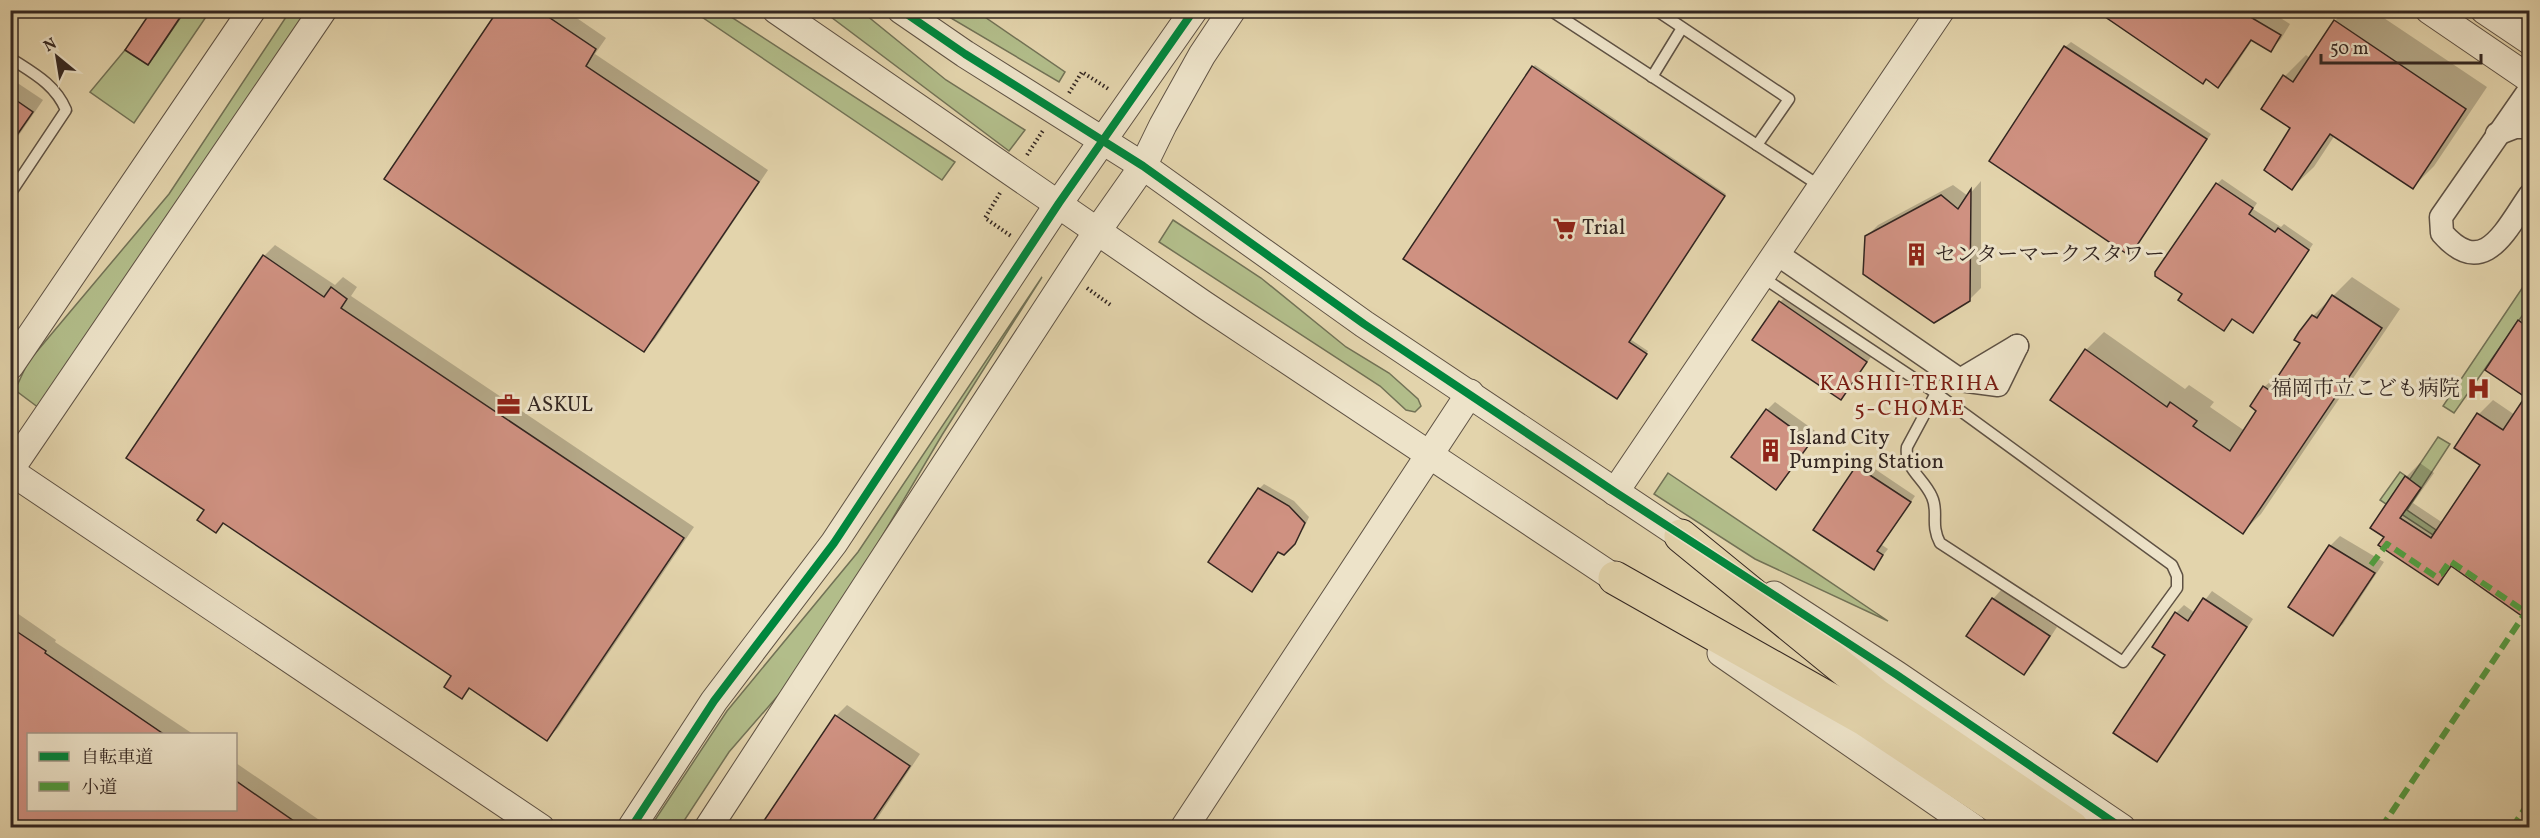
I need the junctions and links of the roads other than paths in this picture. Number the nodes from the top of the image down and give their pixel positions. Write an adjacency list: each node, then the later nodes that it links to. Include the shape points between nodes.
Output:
1 (252, 10): 30 (street)
2 (324, 10): 35 (street)
3 (776, 10): 26 (street)
4 (901, 10): 20 (street)
5 (1194, 10): 20 (street)
6 (1232, 10): 22 (street, via 1202,55)
7 (1550, 10): 15 (lane)
8 (1656, 10): 12 (lane)
9 (1941, 10): 23 (street)
10 (2429, 10): 16 (street)
11 (2484, 10): 13 (street)
12 (1682, 28): 15 (lane); 21 (lane, via 1789,99)
13 (2529, 41)
14 (10, 58): 24 (lane, via 49,84 60,95 66,110)
15 (1652, 76): 21 (lane)
16 (2529, 79)
17 (2529, 89): 19 (street)
18 (2529, 127): 19 (street)
19 (2497, 134): 25 (street, via 2441,217 2442,233 2459,250 2473,254 2487,250)
20 (1103, 140): 22 (street); 26 (street)
21 (1757, 145): 23 (lane)
22 (1143, 166): 27 (street); 32 (street, via 1364,324)
23 (1823, 188): 28 (street)
24 (10, 194)
25 (2529, 196)
26 (1059, 203): 27 (street); 41 (street, via 834,543 714,701)
27 (1098, 230): 34 (street); 42 (street)
28 (1777, 254): 29 (street); 31 (street)
29 (1762, 277): 33 (lane); 36 (street)
30 (10, 366)
31 (1960, 380)
32 (1470, 393): 34 (street); 36 (street)
33 (1936, 393): 33 (lane, via 2172,565 2177,588 2123,662 1940,543 1934,531 1932,496 1907,463 1906,455)
34 (1430, 457): 38 (street); 43 (street)
35 (10, 471): 40 (street)
36 (1615, 492): 37 (street)
37 (1681, 536): 39 (highway); 47 (street, via 1887,668)
38 (1615, 578): 39 (highway); 44 (street)
39 (1872, 708): 45 (highway); 46 (highway)
40 (541, 828)
41 (631, 828)
42 (708, 828)
43 (1184, 828)
44 (1974, 828)
45 (2028, 828)
46 (2072, 828)
47 (2122, 828)

